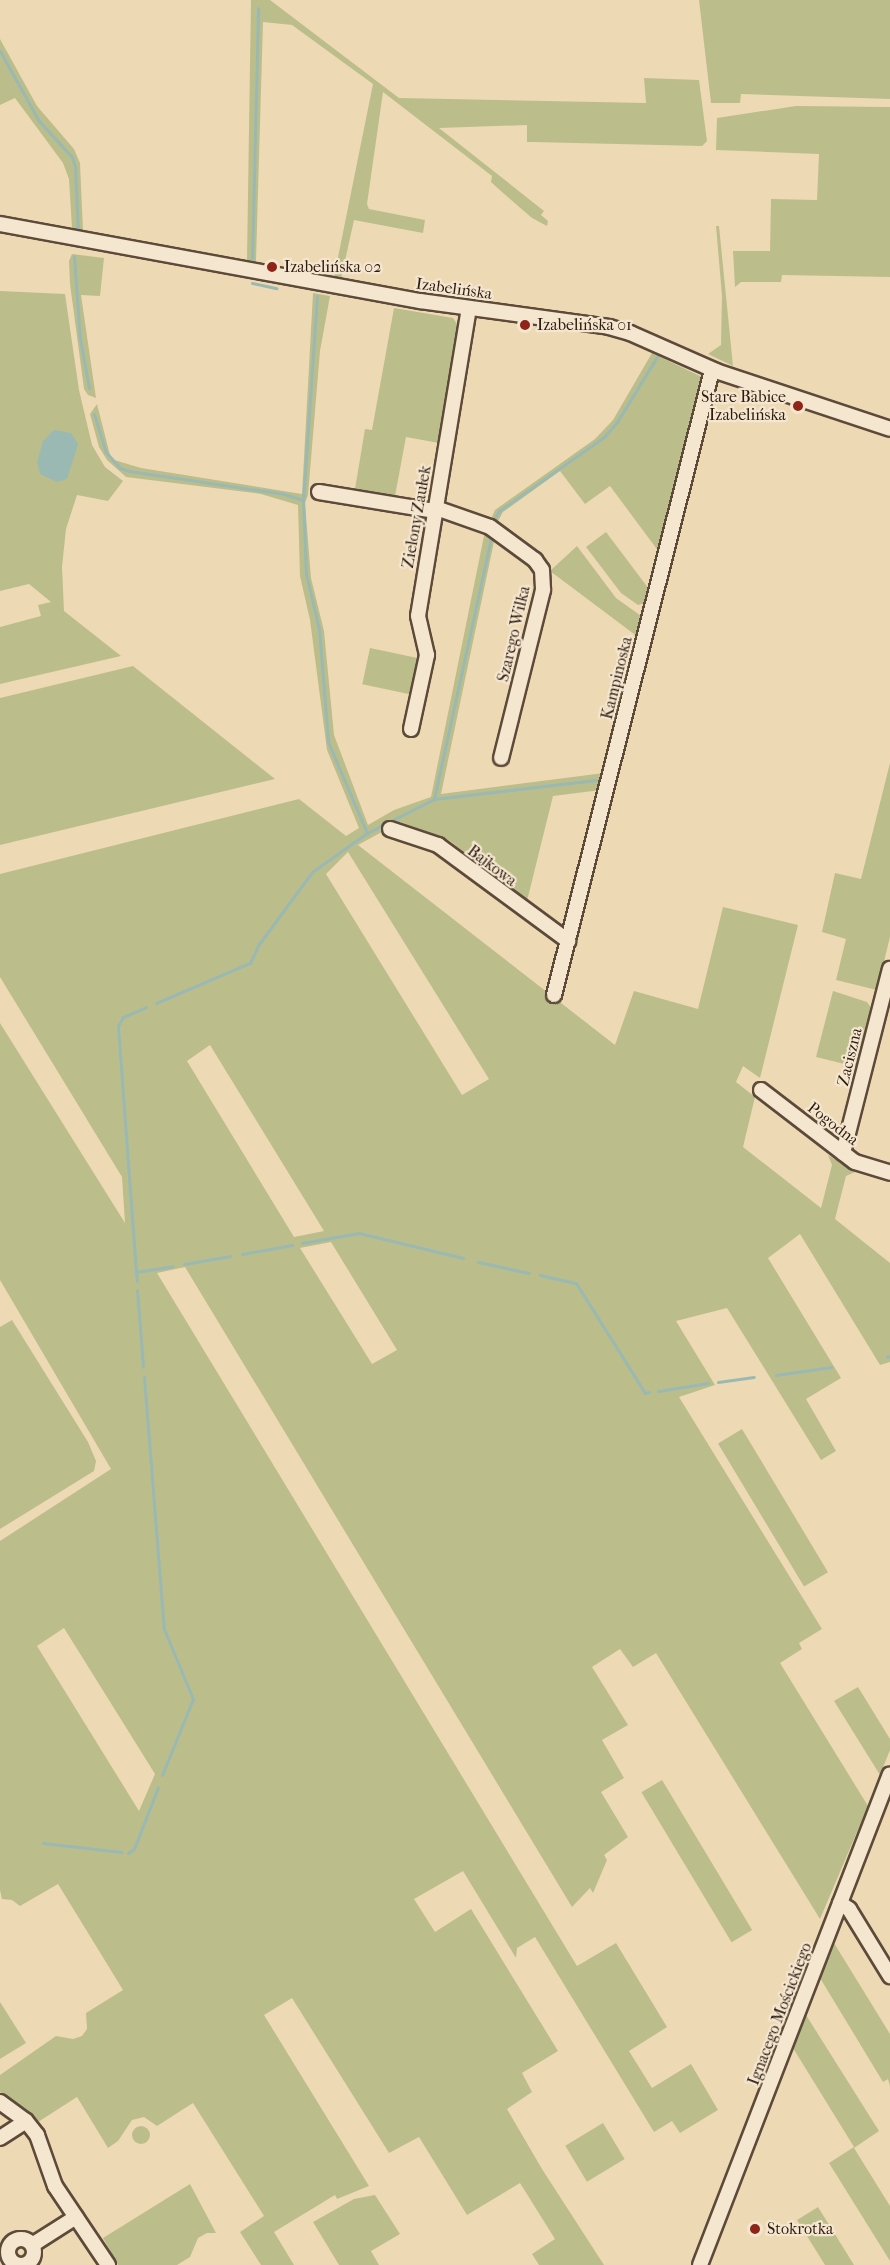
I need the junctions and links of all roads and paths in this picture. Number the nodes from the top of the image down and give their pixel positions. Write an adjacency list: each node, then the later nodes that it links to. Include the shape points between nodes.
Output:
1 (0, 224): 2 (street, Izabelińska)
2 (469, 309): 3 (street, Izabelińska, via 621,330); 6 (street, Zielony Zaułek)
3 (712, 369): 4 (street, Izabelińska); 10 (street, Kampinoska)
4 (890, 429)
5 (319, 492): 6 (street, Szarego Wilka)
6 (435, 510): 7 (street, Zielony Zaułek, via 418,616 426,655); 8 (street, Szarego Wilka, via 490,527 535,560 542,570 543,590)
7 (411, 729)
8 (501, 758)
9 (390, 829): 10 (street, Bajkowa, via 438,845)
10 (568, 941): 12 (street, Kampinoska)
11 (890, 969): 14 (street, Zaciszna)
12 (554, 995)
13 (761, 1090): 14 (street, Pogodna)
14 (843, 1154): 15 (street, Pogodna, via 867,1167)
15 (890, 1173)
16 (890, 1774): 17 (street, Ignacego Mościckiego)
17 (840, 1903): 18 (street, via 849,1909); 25 (street, Ignacego Mościckiego)
18 (890, 1976)
19 (0, 2102): 20 (street)
20 (26, 2121): 21 (street); 22 (street, via 43,2147 55,2186)
21 (0, 2138)
22 (76, 2217): 23 (street); 24 (street)
23 (32, 2245)
24 (108, 2265)
25 (700, 2265)

